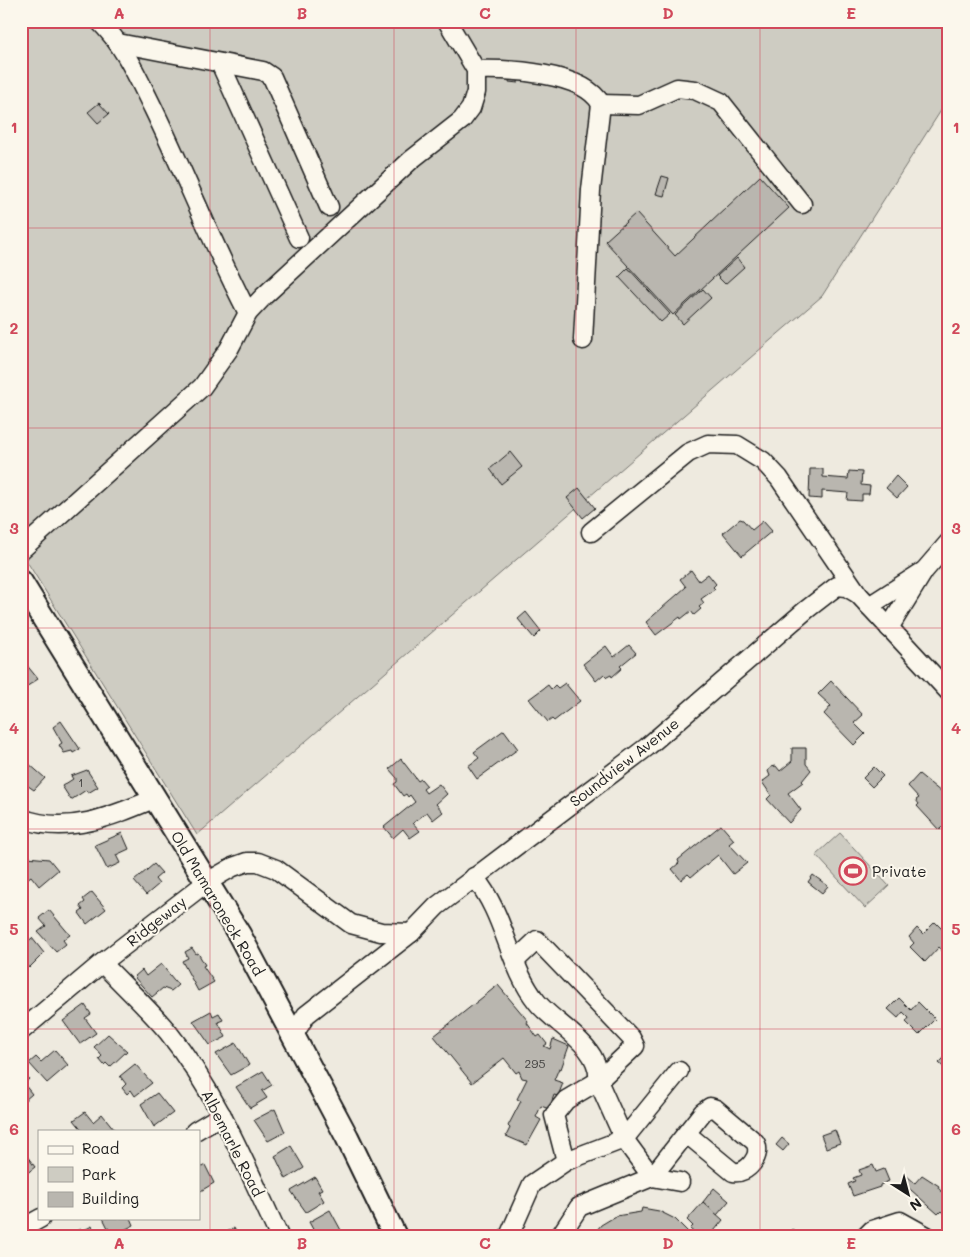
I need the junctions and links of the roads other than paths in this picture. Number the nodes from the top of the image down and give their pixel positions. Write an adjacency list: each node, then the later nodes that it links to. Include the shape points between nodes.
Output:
1 (99, 21): 3 (street)
2 (447, 21): 5 (street)
3 (118, 43): 4 (street); 10 (street, via 171,145)
4 (220, 63): 8 (street, via 263,71 272,78); 9 (street)
5 (476, 70): 6 (street, via 513,69 553,77 588,89); 10 (street, via 476,92 471,108 462,120 411,160)
6 (601, 104): 7 (street, via 639,106 677,88 695,90 721,102); 11 (street, via 591,190)
7 (802, 204)
8 (329, 207)
9 (299, 238)
10 (248, 313): 14 (street, via 229,350 202,387)
11 (583, 340)
12 (591, 532): 17 (street, via 688,453 708,444 738,445 763,461 779,478)
13 (949, 542): 15 (street)
14 (21, 550)
15 (924, 571): 17 (street); 18 (street)
16 (21, 582): 20 (main road, Old Mamaroneck Road)
17 (863, 600): 18 (street, Soundview Avenue); 22 (street, Soundview Avenue, via 846,587 837,586 647,747)
18 (889, 628): 19 (street, Soundview Avenue)
19 (949, 692)
20 (156, 798): 21 (street, via 91,822 68,824); 23 (main road, Old Mamaroneck Road)
21 (21, 818)
22 (474, 877): 24 (street, Soundview Avenue); 25 (street, via 486,891)
23 (208, 882): 24 (street, Ridgeway, via 233,867 258,862 276,869 351,924 381,932); 26 (street, Ridgeway); 28 (main road, Old Mamaroneck Road)
24 (410, 932): 28 (street, Soundview Avenue, via 306,1015)
25 (515, 957): 30 (street, via 522,981 538,1004 590,1054 599,1074); 30 (street, via 537,940 631,1038 635,1046)
26 (102, 963): 27 (street, Ridgeway); 31 (street, Albemarle Road, via 168,1032)
27 (21, 1031)
28 (293, 1036): 41 (main road, Old Mamaroneck Road)
29 (679, 1071): 34 (street)
30 (598, 1080): 34 (street); 35 (street, via 566,1100 554,1115)
31 (222, 1115): 32 (street); 40 (street, Albemarle Road)
32 (197, 1130)
33 (687, 1134): 36 (street)
34 (624, 1139): 35 (street); 36 (street)
35 (566, 1161): 42 (street, via 532,1184)
36 (652, 1177): 37 (street); 43 (street, via 579,1207)
37 (680, 1182)
38 (38, 1220): 39 (street)
39 (21, 1229)
40 (279, 1236)
41 (395, 1236)
42 (509, 1236)
43 (560, 1236)
44 (866, 1236): 45 (street, via 872,1230 900,1221)
45 (927, 1236)

